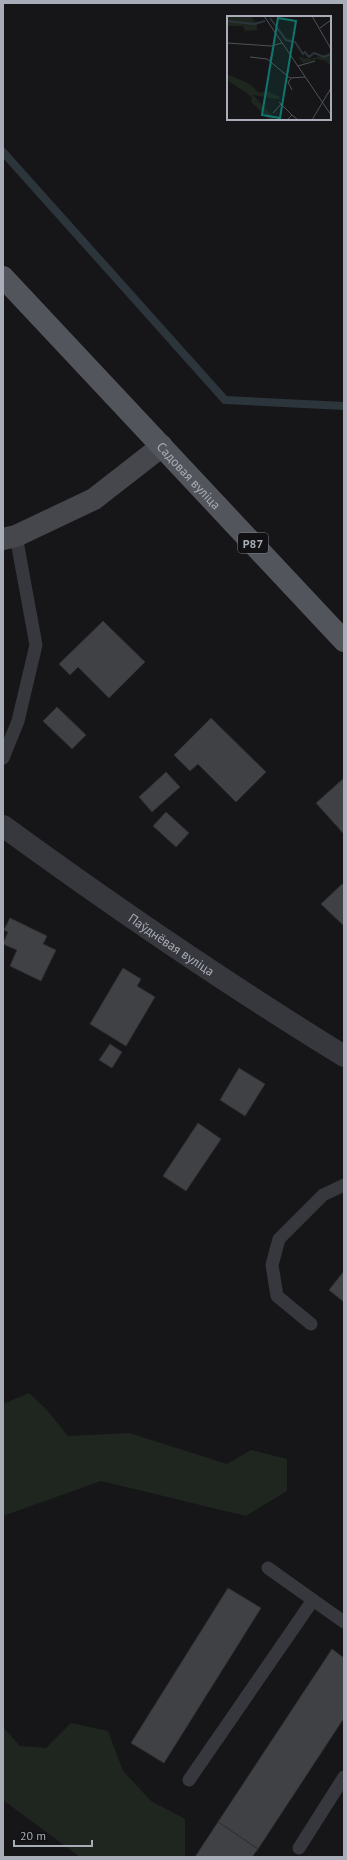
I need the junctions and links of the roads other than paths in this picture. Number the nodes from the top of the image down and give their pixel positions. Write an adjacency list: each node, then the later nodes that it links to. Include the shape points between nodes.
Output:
1 (3, 277): 2 (main road, Р87)
2 (162, 446): 3 (street, Садовая вуліца, via 94,498); 4 (main road, Садовая вуліца / Р87)
3 (10, 537): 5 (lane, via 36,645 18,720)
4 (344, 641)
5 (3, 758)
6 (3, 826): 7 (street, Паўднёвая вуліца, via 121,911 258,1003)
7 (344, 1056)
8 (344, 1185): 9 (lane, via 323,1195 279,1239 272,1265 277,1296)
9 (311, 1324)
10 (268, 1568): 11 (lane)
11 (313, 1600): 12 (lane); 14 (lane)
12 (344, 1622)
13 (344, 1777): 15 (lane)
14 (189, 1780)
15 (299, 1848)

